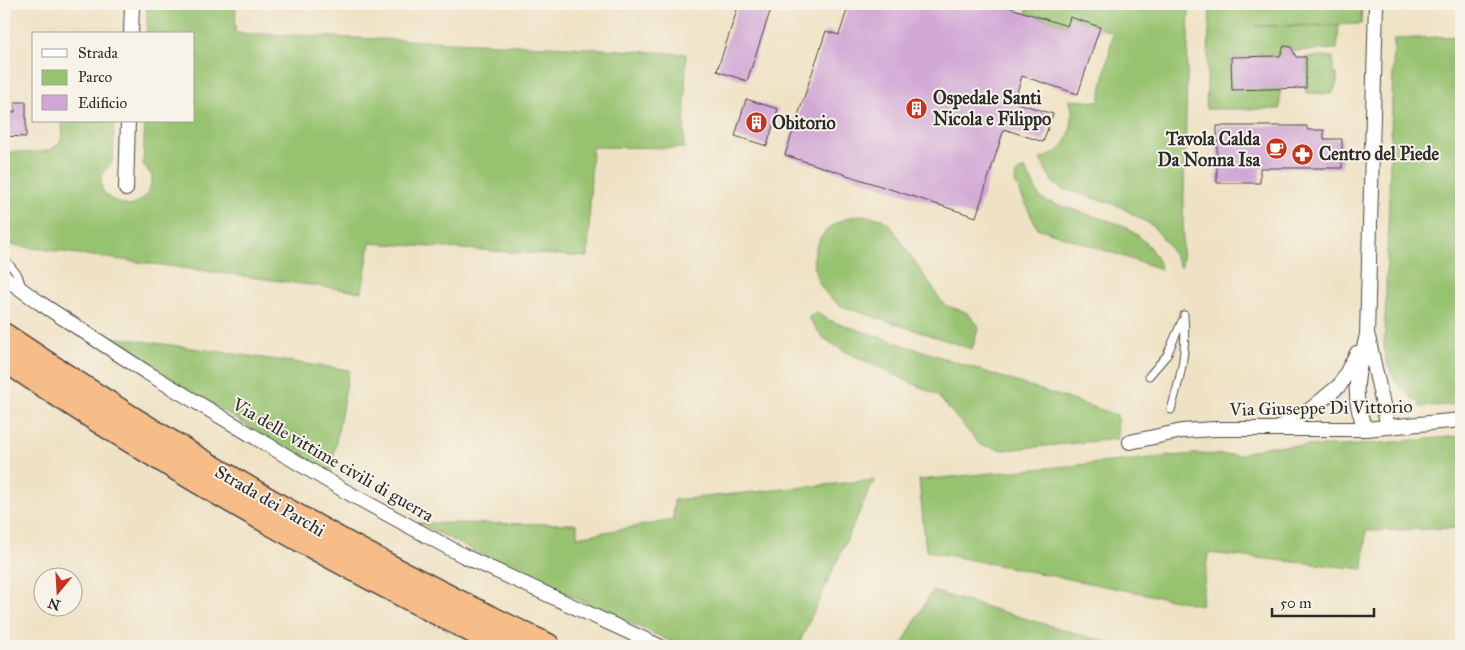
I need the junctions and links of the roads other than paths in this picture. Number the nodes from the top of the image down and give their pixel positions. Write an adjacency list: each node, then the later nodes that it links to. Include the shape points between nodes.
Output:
1 (132, 4): 3 (street)
2 (1376, 4): 9 (street)
3 (131, 32)
4 (128, 122): 5 (street)
5 (126, 189)
6 (4, 258): 8 (lane, via 18,275)
7 (4, 277): 8 (street, Via delle vittime civili di guerra)
8 (23, 291): 21 (street, Via delle vittime civili di guerra, via 146,372 345,491 464,556)
9 (1367, 334): 15 (street); 16 (street, via 1340,384 1311,409); 17 (street, via 1357,377 1357,412)
10 (4, 336): 20 (highway, Strada dei Parchi, via 130,418 279,508 417,582)
11 (4, 358): 19 (highway, Strada dei Parchi, via 151,452 278,527)
12 (1149, 376): 13 (lane, via 1167,355 1184,316 1184,364)
13 (1170, 410)
14 (1461, 420): 15 (street, Via Giuseppe Di Vittorio)
15 (1388, 427): 17 (street, Via Giuseppe Di Vittorio)
16 (1277, 429): 17 (street, Via Giuseppe Di Vittorio); 18 (street, Via Giuseppe Di Vittorio, via 1182,431)
17 (1366, 429)
18 (1130, 442)
19 (504, 646)
20 (547, 646)
21 (659, 646)

